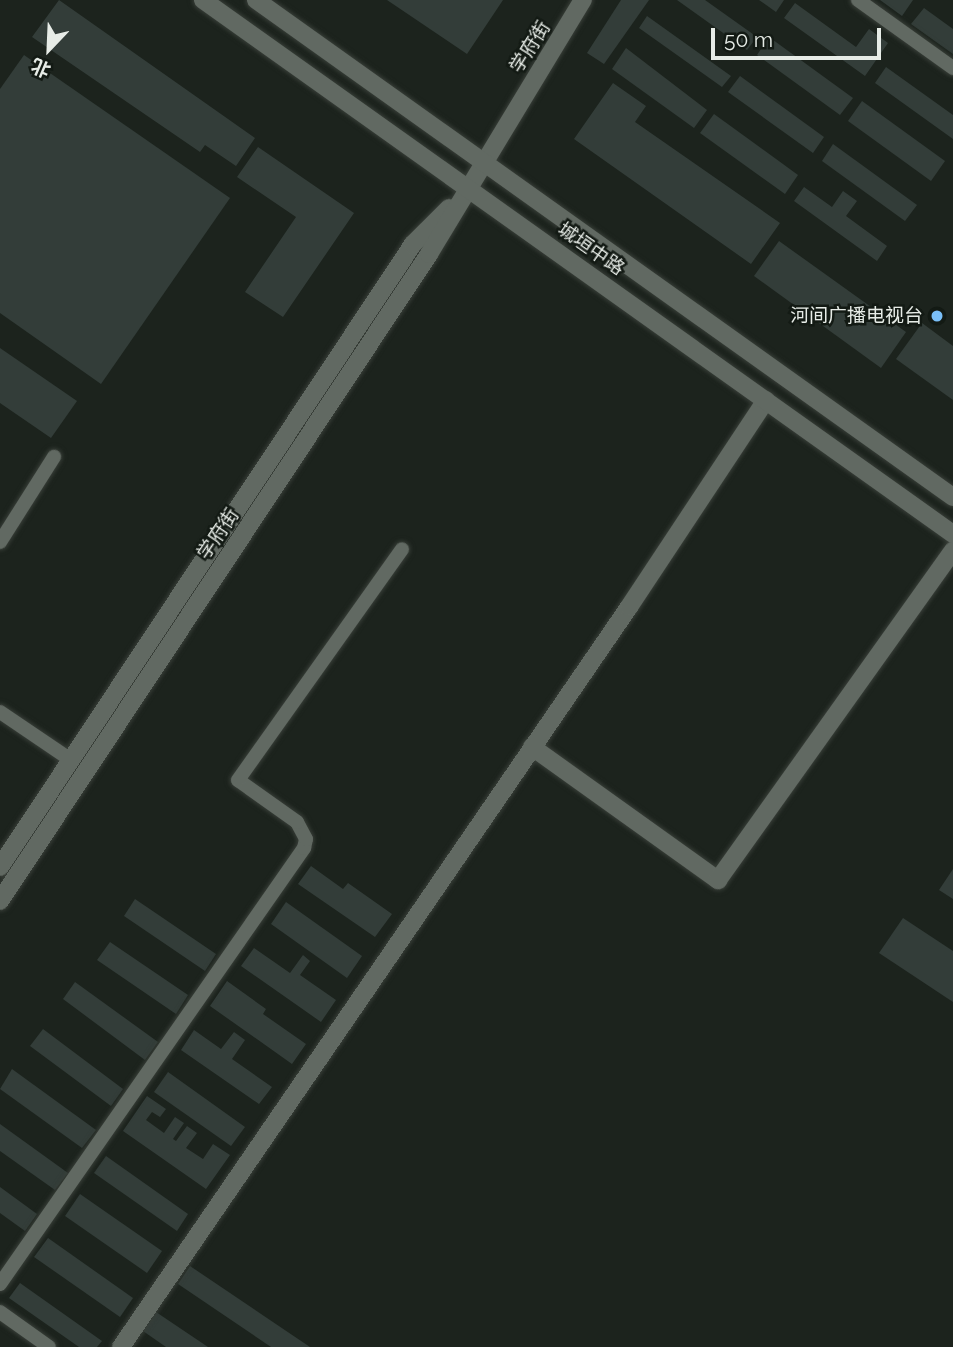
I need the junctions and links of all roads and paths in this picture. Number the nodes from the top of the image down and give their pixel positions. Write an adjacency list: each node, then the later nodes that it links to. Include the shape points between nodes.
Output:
1 (203, 0): 7 (street, 城垣中路)
2 (256, 0): 6 (street, 城垣中路)
3 (583, 0): 6 (street, 学府街)
4 (858, 0): 5 (lane)
5 (953, 68)
6 (484, 162): 7 (street, 学府街); 10 (street, 城垣中路)
7 (468, 188): 8 (street, 城垣中路); 17 (street, 学府街, via 413,244); 19 (street, 学府街, via 429,254)
8 (766, 400): 11 (street, 城垣中路); 16 (street)
9 (54, 457): 12 (lane)
10 (953, 497)
11 (953, 534)
12 (0, 542)
13 (402, 549): 20 (lane, via 238,780 298,822 306,839 304,848)
14 (953, 550): 16 (street, via 718,880)
15 (0, 712): 17 (lane)
16 (532, 747): 23 (street)
17 (71, 760): 18 (street, 学府街)
18 (0, 867)
19 (0, 901)
20 (0, 1284)
21 (0, 1312): 22 (lane)
22 (49, 1347)
23 (121, 1347)

